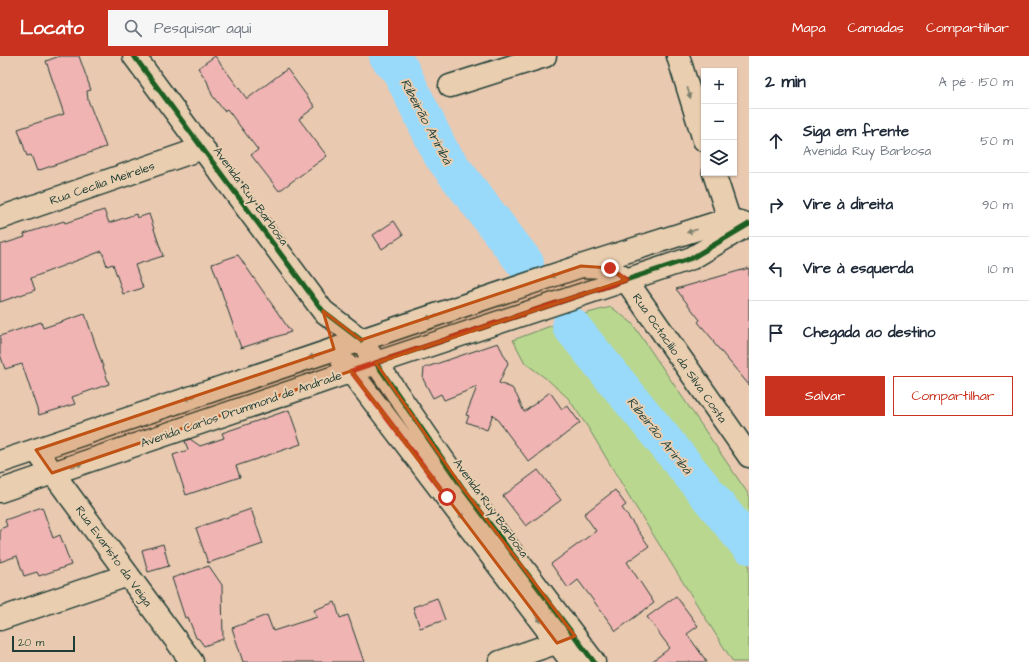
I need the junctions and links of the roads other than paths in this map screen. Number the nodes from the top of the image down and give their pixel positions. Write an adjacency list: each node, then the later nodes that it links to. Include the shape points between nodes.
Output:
1 (134, 56): 6 (main road, Avenida Ruy Barbosa)
2 (545, 56): 4 (main road)
3 (678, 56): 5 (main road, one-way to 5)
4 (450, 86)
5 (701, 130)
6 (203, 148): 8 (main road, Rua Cecília Meireles); 12 (main road, Avenida Ruy Barbosa)
7 (716, 176): 9 (main road)
8 (0, 218)
9 (741, 222): 10 (main road, one-way to 10); 11 (main road, Avenida Carlos Drummond de Andrade, via 692,258)
10 (581, 266): 11 (main road, Rua Octacílio da Silva Costa, via 610,268); 13 (main road, one-way to 13)
11 (626, 280): 15 (main road, Avenida Carlos Drummond de Andrade); 17 (main road, Rua Octacílio da Silva Costa)
12 (323, 311): 13 (main road, Avenida Ruy Barbosa); 14 (main road, Avenida Ruy Barbosa)
13 (361, 340): 14 (main road); 15 (main road, Avenida Ruy Barbosa)
14 (334, 349): 16 (main road, Avenida Ruy Barbosa); 18 (main road, one-way to 18)
15 (376, 363): 16 (main road, Avenida Carlos Drummond de Andrade); 25 (main road, Avenida Ruy Barbosa)
16 (351, 371): 21 (main road, Avenida Carlos Drummond de Andrade, one-way to 16); 25 (main road, Avenida Ruy Barbosa, one-way to 25)
17 (742, 433): 19 (main road, Rua Octacílio da Silva Costa)
18 (36, 450): 20 (main road); 21 (main road, Rua Evaristo da Veiga)
19 (749, 456)
20 (0, 462)
21 (52, 473): 22 (main road, Avenida Carlos Drummond de Andrade); 23 (main road, Rua Evaristo da Veiga)
22 (0, 491)
23 (128, 575): 24 (main road); 26 (main road, Rua Evaristo da Veiga)
24 (0, 619)
25 (566, 640): 27 (main road); 28 (main road, Avenida Ruy Barbosa); 29 (main road, Avenida Ruy Barbosa)
26 (192, 662)
27 (500, 662)
28 (572, 662)
29 (594, 662)

